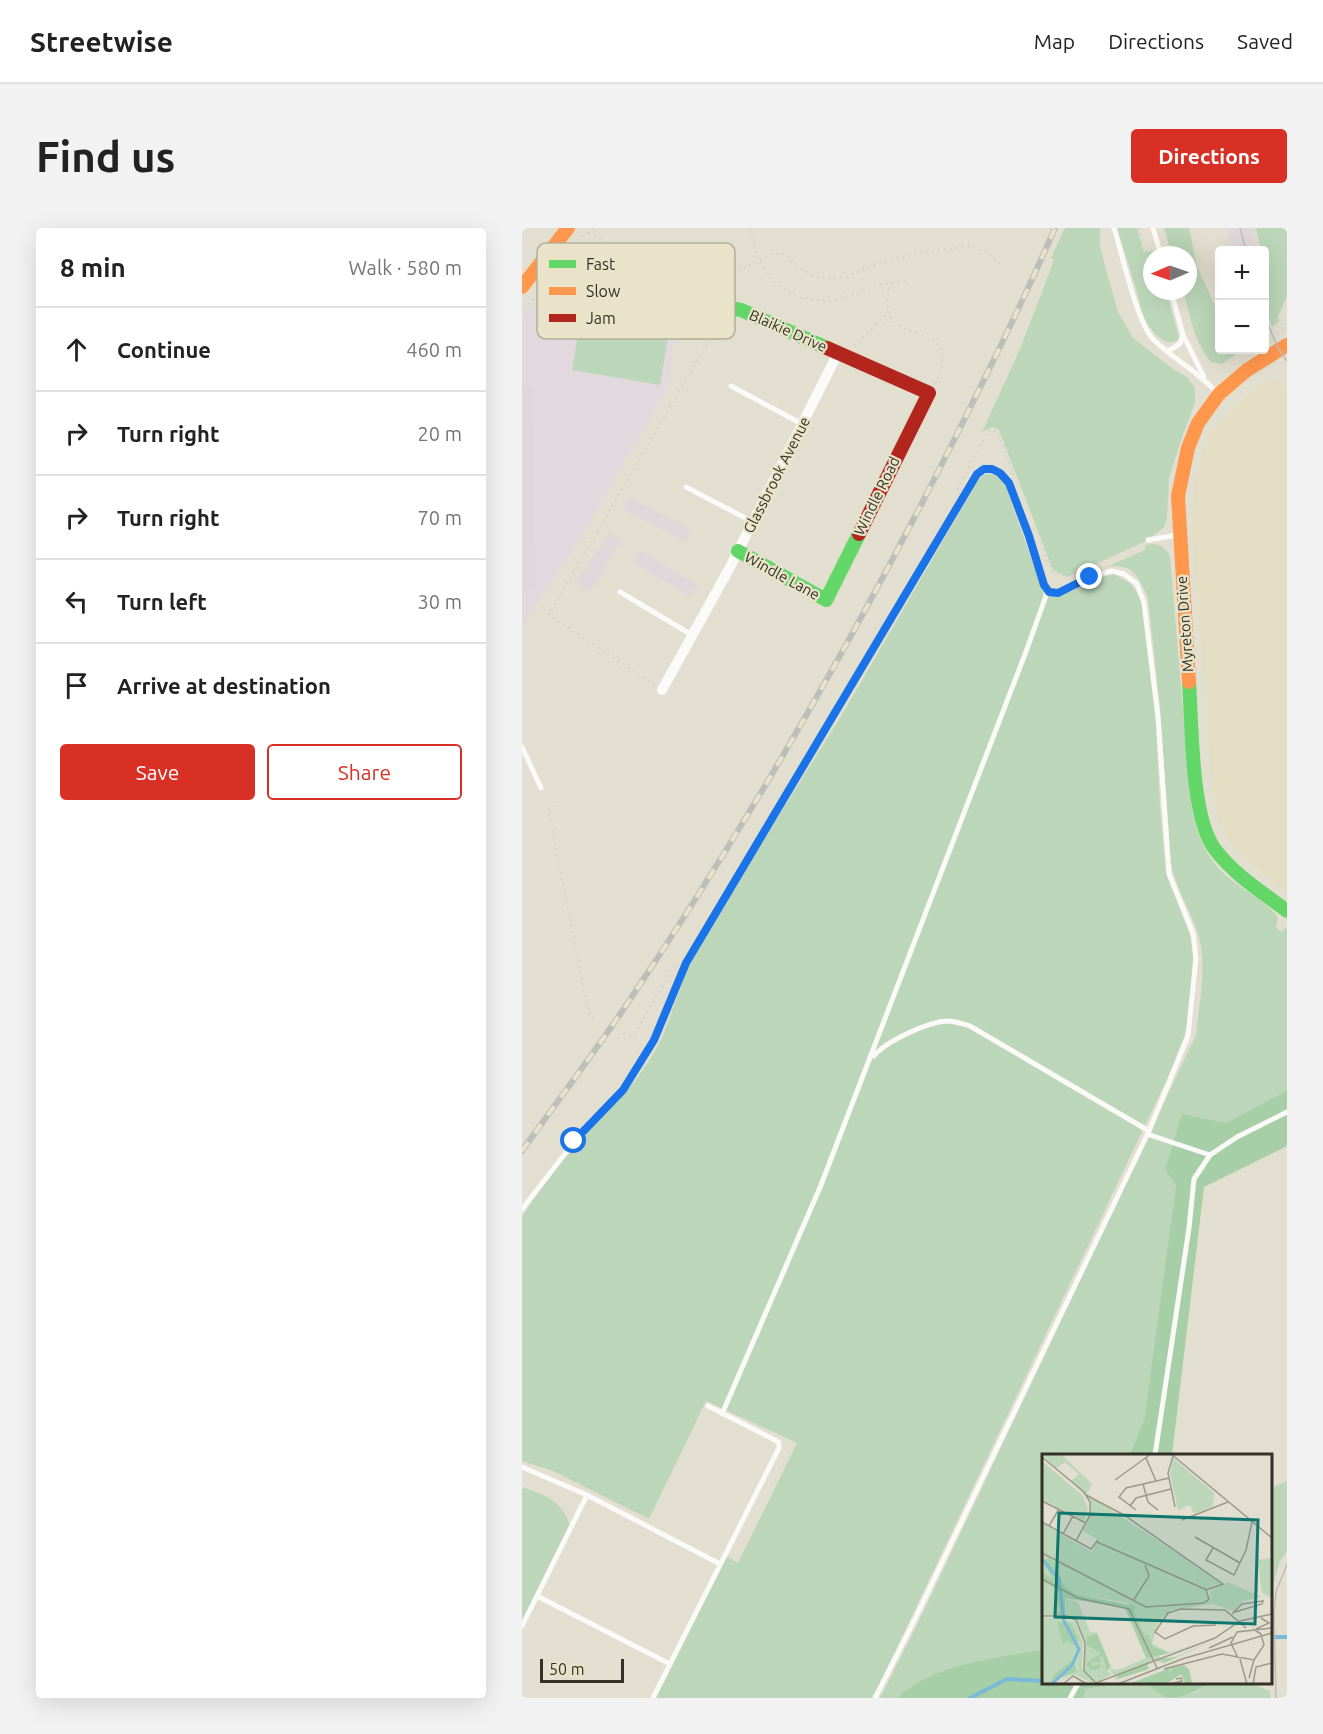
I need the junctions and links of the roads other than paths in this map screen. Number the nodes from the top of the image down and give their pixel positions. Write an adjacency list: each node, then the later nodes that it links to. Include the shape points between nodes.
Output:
1 (568, 228): 4 (street)
2 (1114, 228): 14 (lane, via 1143,323 1153,340)
3 (1153, 228): 5 (lane)
4 (556, 243)
5 (1158, 246)
6 (537, 268): 7 (street)
7 (534, 272): 8 (street, Blaikie Drive); 9 (street)
8 (537, 272)
9 (522, 287)
10 (1173, 300): 12 (lane)
11 (735, 306): 15 (street, Blaikie Drive)
12 (1183, 335): 14 (lane, via 1180,344); 16 (lane)
13 (1287, 345): 19 (street, Myreton Drive, via 1247,370)
14 (1168, 351): 16 (lane)
15 (838, 353): 18 (street, Blaikie Drive); 20 (street, Glassbrook Avenue)
16 (1204, 378): 19 (lane)
17 (731, 386): 20 (lane)
18 (928, 393): 28 (street, Windle Road)
19 (1219, 394): 23 (street, Myreton Drive, via 1198,423 1188,448 1178,496)
20 (802, 424): 22 (street, Glassbrook Avenue)
21 (686, 487): 22 (lane)
22 (753, 522): 25 (street, Glassbrook Avenue)
23 (1179, 535): 24 (lane); 33 (street, Myreton Drive, via 1195,774 1203,827 1228,865)
24 (1148, 540)
25 (738, 551): 28 (street, Windle Lane); 29 (street, Glassbrook Avenue)
26 (1048, 590): 34 (lane); 36 (lane, via 1058,593 1090,577 1112,572 1124,574 1137,584 1144,603 1158,717 1169,874 1193,933 1196,958 1188,1036); 38 (lane, via 1009,483 1000,473 984,469 977,474 686,963 654,1040 623,1090 574,1141)
27 (620, 592): 29 (lane)
28 (826, 600)
29 (692, 635): 30 (street, Glassbrook Avenue)
30 (662, 690)
31 (522, 747): 32 (lane)
32 (541, 788)
33 (1287, 910)
34 (870, 1062): 36 (lane, via 894,1039 943,1021 956,1022 970,1026); 40 (lane)
35 (1287, 1112): 37 (lane)
36 (1149, 1133): 37 (lane); 50 (lane)
37 (1210, 1155): 41 (lane, via 1194,1179)
38 (522, 1209)
39 (708, 1406): 40 (lane)
40 (722, 1414): 44 (lane, via 775,1440 778,1449)
41 (1155, 1454)
42 (522, 1467): 43 (lane)
43 (587, 1495): 44 (lane); 45 (lane)
44 (720, 1564): 47 (lane)
45 (537, 1596): 46 (lane); 47 (lane)
46 (522, 1626)
47 (670, 1664): 49 (lane)
48 (1078, 1683): 51 (lane)
49 (653, 1698)
50 (875, 1698)
51 (1071, 1698)

